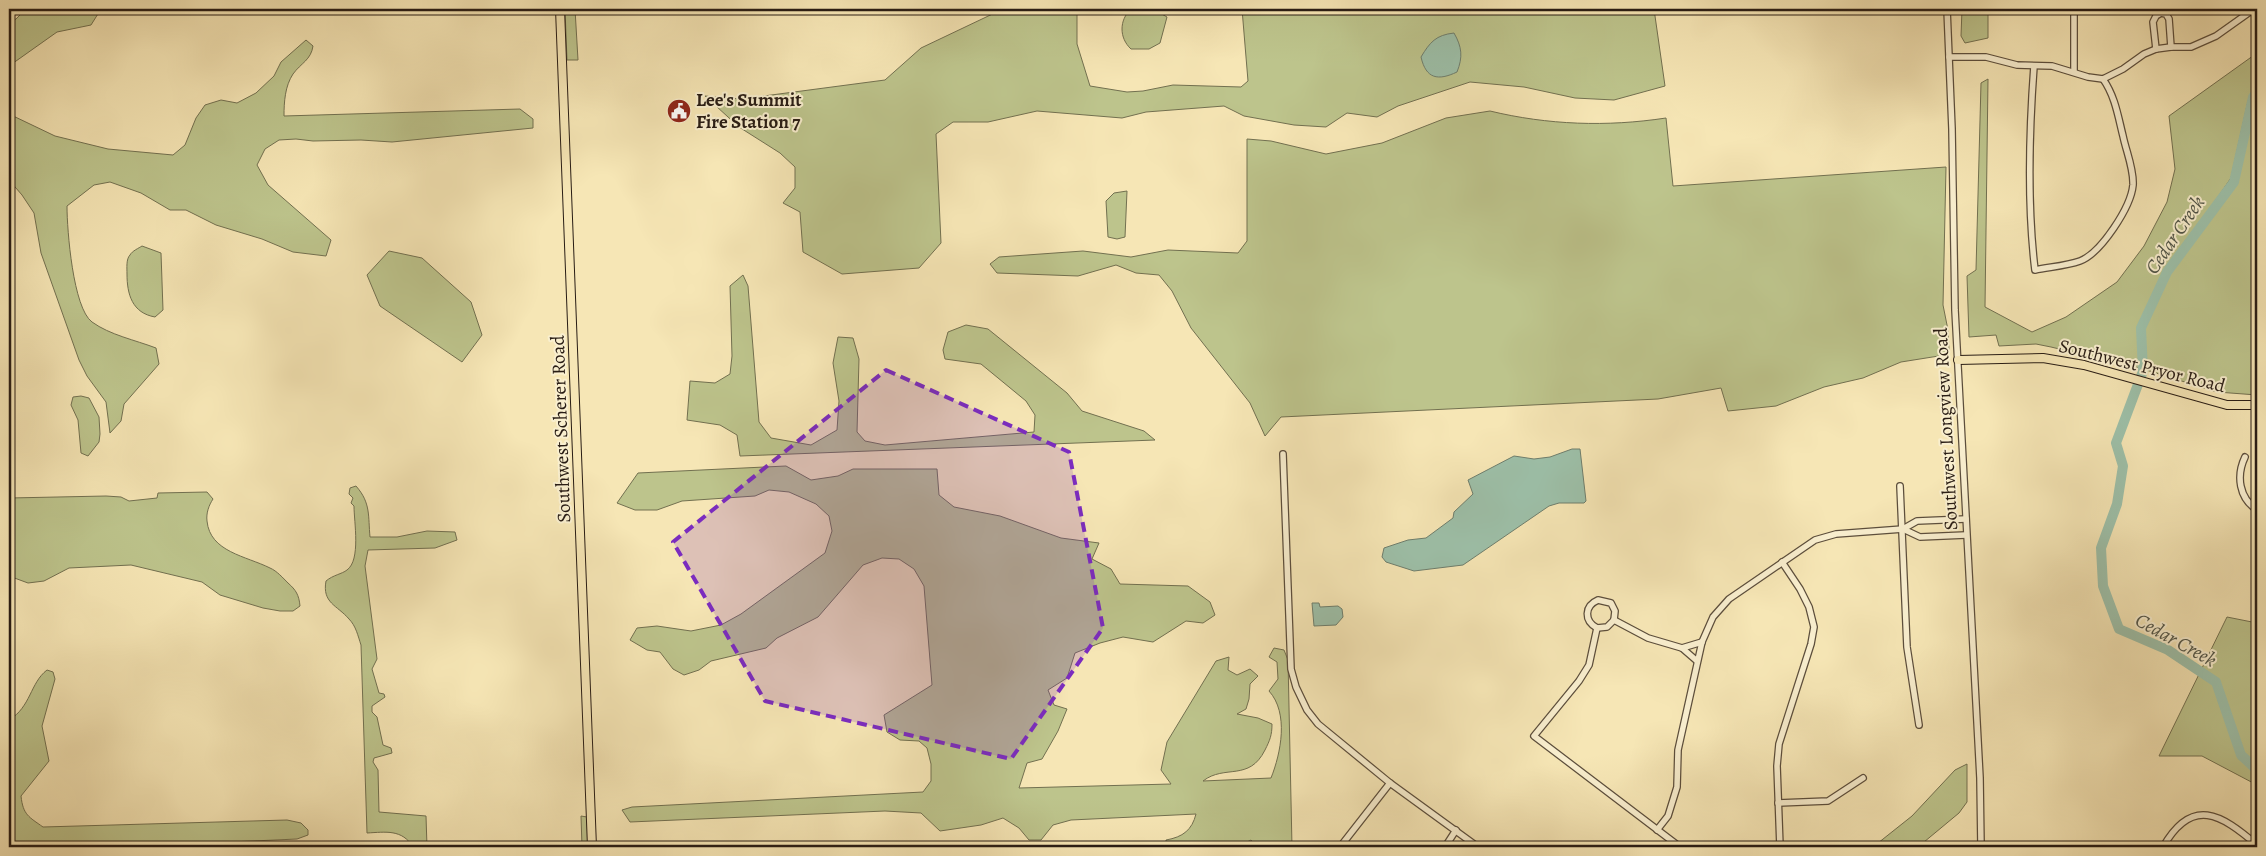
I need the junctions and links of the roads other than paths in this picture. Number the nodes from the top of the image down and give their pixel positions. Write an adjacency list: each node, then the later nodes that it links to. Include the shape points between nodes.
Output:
1 (560, 9): 33 (main road, Southwest Scherer Road)
2 (1947, 9): 7 (street, Southwest Longview Road)
3 (2074, 9): 9 (street)
4 (2254, 9): 5 (street, via 2216,36 2191,47)
5 (2171, 47): 6 (street); 6 (street, via 2169,19 2161,13 2154,22)
6 (2156, 49): 10 (street)
7 (1949, 57): 8 (street, via 1986,57); 11 (street, Southwest Longview Road)
8 (2034, 66): 9 (street, via 2052,66); 10 (street, via 2030,234 2035,270 2080,261 2095,252 2129,200 2133,184 2130,165 2112,93)
9 (2074, 72): 10 (street)
10 (2103, 79)
11 (1958, 360): 12 (main road, Southwest Pryor Road, via 2040,357 2084,365 2227,404); 17 (street, Southwest Longview Road)
12 (2257, 406)
13 (1284, 454): 28 (street, via 1292,669 1296,687 1318,724)
14 (2245, 457): 16 (street, via 2240,472 2241,490)
15 (1900, 486): 18 (street)
16 (2257, 510)
17 (1966, 519): 18 (street, via 1916,521); 19 (street, Southwest Longview Road)
18 (1903, 529): 19 (street, via 1920,537); 20 (street, via 1836,534 1815,540); 26 (street, via 1907,648)
19 (1966, 535): 39 (street, Southwest Longview Road, via 1980,778)
20 (1782, 562): 23 (street, via 1728,599 1713,617); 29 (street, via 1809,607 1814,627 1778,744)
21 (1614, 620): 22 (street, via 1607,627); 22 (street, via 1615,611 1611,603 1598,600 1590,605 1587,614); 24 (street, via 1648,638)
22 (1597, 628): 31 (street, via 1588,664 1579,681 1534,736)
23 (1702, 642): 24 (street); 25 (street)
24 (1682, 648): 25 (street)
25 (1697, 661): 31 (street, via 1678,750 1677,787 1668,816)
26 (1919, 725)
27 (1863, 778): 29 (street, via 1828,801)
28 (1390, 783): 30 (street); 34 (street)
29 (1778, 803): 38 (street)
30 (1456, 830): 35 (street); 36 (street)
31 (1657, 830): 37 (street)
32 (2257, 845): 40 (street, via 2224,820 2207,814 2186,819 2172,832)
33 (592, 847)
34 (1340, 847)
35 (1445, 847)
36 (1478, 847)
37 (1680, 847)
38 (1780, 847)
39 (1980, 847)
40 (2163, 847)

